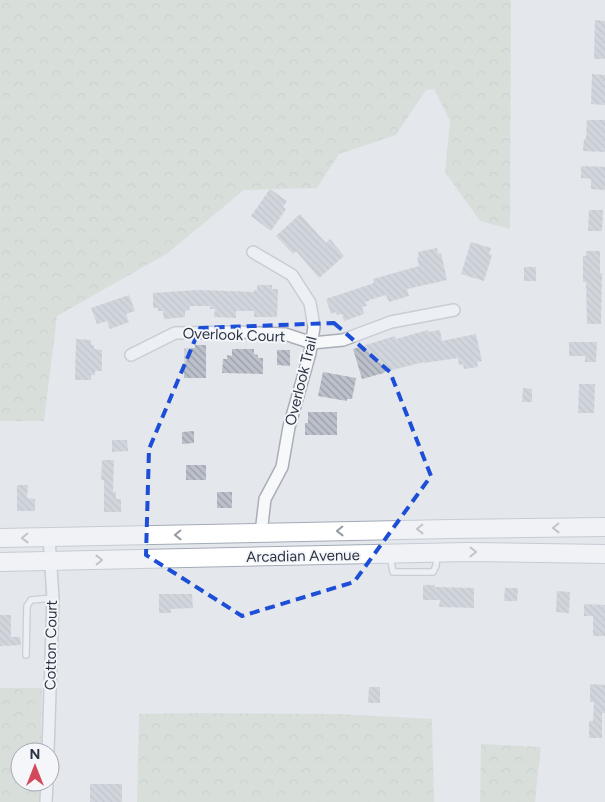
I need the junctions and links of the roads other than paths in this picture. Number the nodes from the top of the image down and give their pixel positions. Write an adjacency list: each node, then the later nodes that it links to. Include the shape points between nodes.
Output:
1 (253, 252): 3 (street, Overlook Trail, via 292,276 310,303 314,327)
2 (454, 310): 3 (street, via 391,322 343,340)
3 (312, 343): 4 (street, Overlook Court, via 285,334 175,333); 7 (street, Overlook Trail, via 289,427 282,467 265,499)
4 (131, 355)
5 (605, 527): 6 (main road, Arcadian Avenue, one-way to 6)
6 (389, 530): 7 (main road, Arcadian Avenue, one-way to 7); 10 (main road)
7 (262, 533): 8 (main road, Arcadian Avenue, one-way to 8)
8 (49, 537): 9 (main road, Arcadian Avenue, one-way to 9); 12 (street, Cotton Court)
9 (0, 538)
10 (389, 554): 11 (main road, Arcadian Avenue, one-way to 11); 12 (main road, Arcadian Avenue, one-way to 10)
11 (605, 554)
12 (51, 560): 13 (main road, Arcadian Avenue); 14 (street, Cotton Court)
13 (0, 562)
14 (53, 598): 15 (lane, via 31,600 27,606); 16 (street, Cotton Court)
15 (26, 655)
16 (48, 742)

